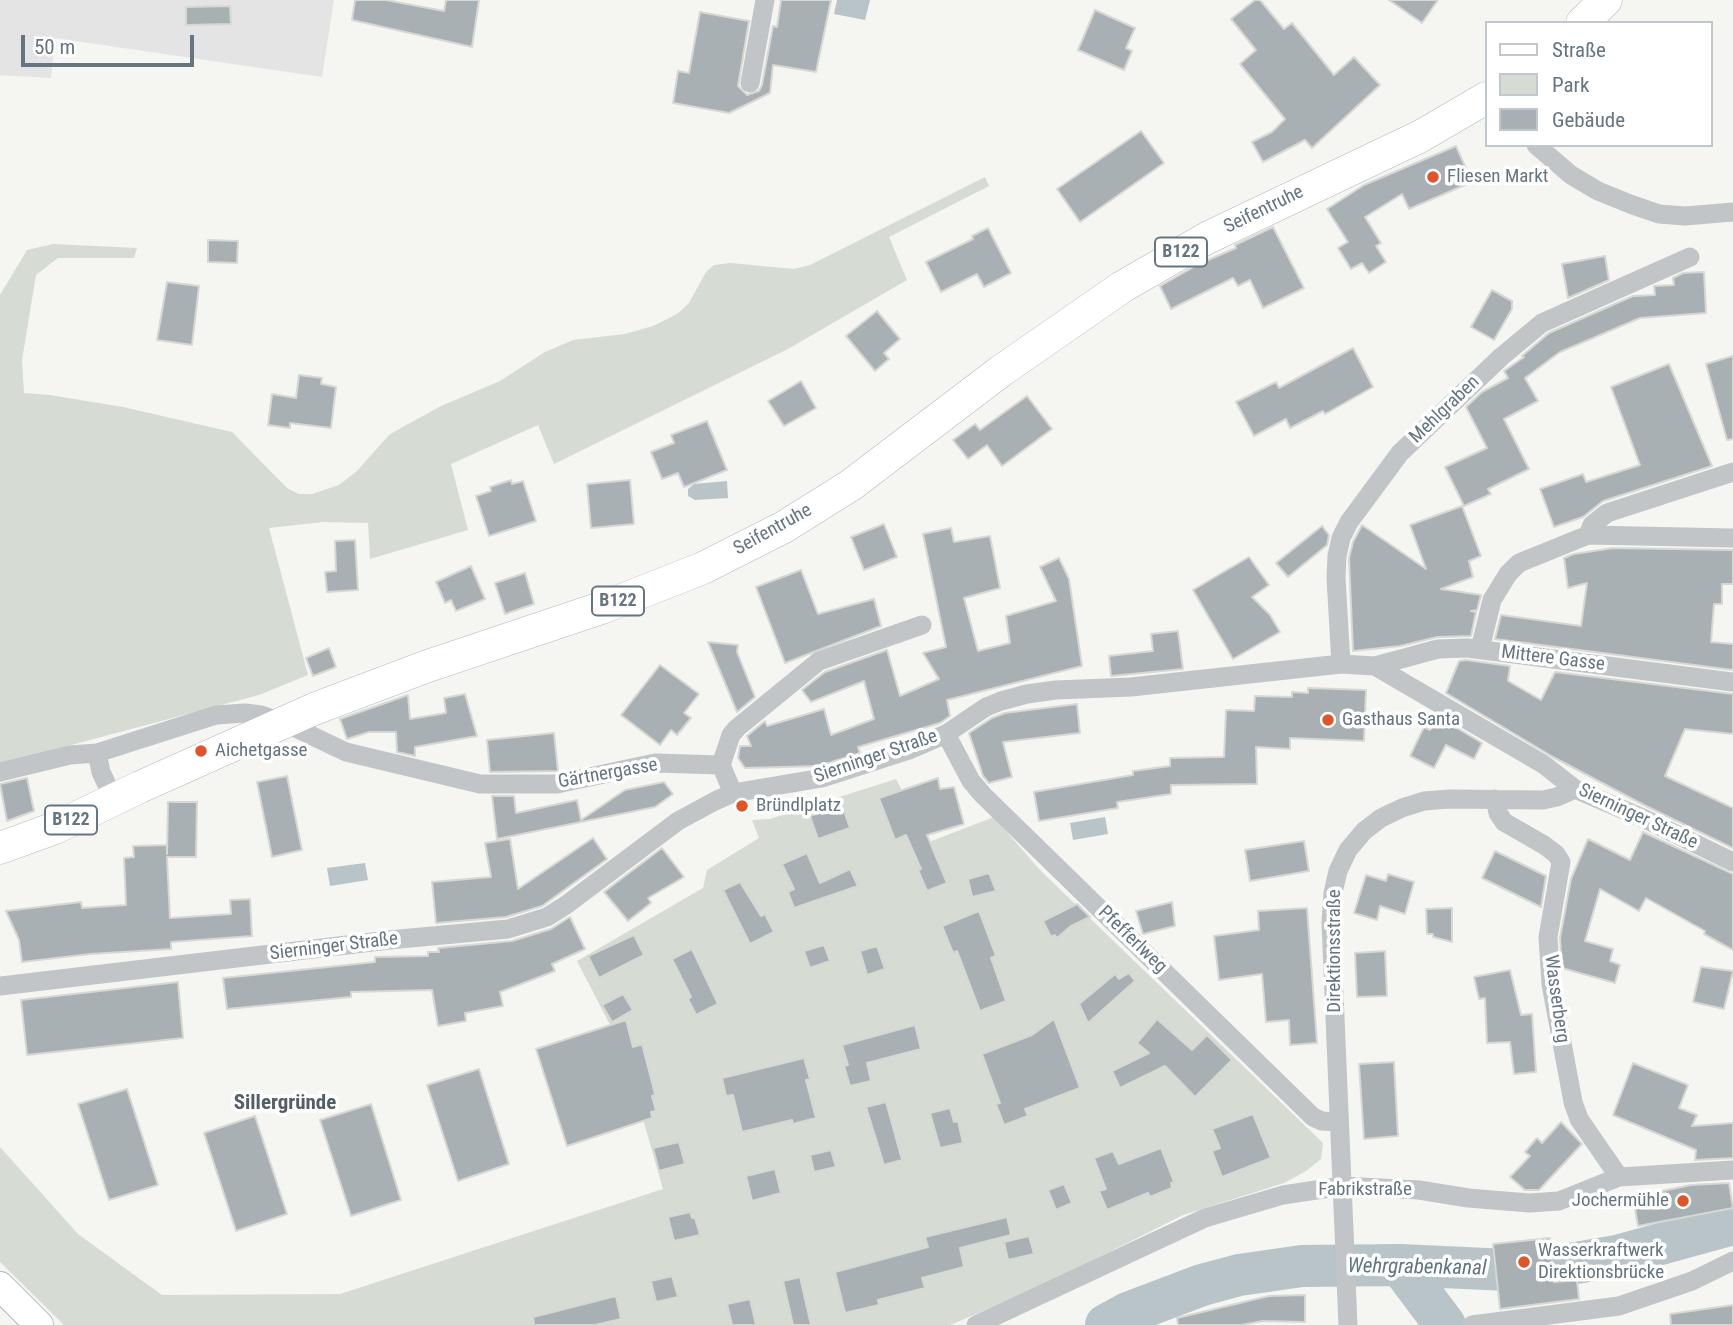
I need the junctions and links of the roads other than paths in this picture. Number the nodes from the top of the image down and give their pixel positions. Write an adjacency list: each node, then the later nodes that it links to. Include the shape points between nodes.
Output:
1 (765, 0): 2 (street)
2 (750, 83)
3 (1484, 99): 15 (main road, Seifentruhe / B122, via 1421,136 1207,238 1122,287 851,485 784,527 703,568 604,607 425,667)
4 (1538, 147): 5 (street, via 1598,191 1658,214)
5 (1733, 212)
6 (1690, 257): 12 (street, Mehlgraben, via 1542,323 1400,453 1341,538 1336,578)
7 (1733, 472): 8 (street, via 1607,513 1592,525)
8 (1588, 535): 9 (street); 11 (street, via 1519,563 1508,574 1492,600)
9 (1733, 538)
10 (922, 625): 18 (street, via 819,661 737,728)
11 (1474, 649): 13 (street, Mittere Gasse, via 1438,649); 14 (street, Mittere Gasse)
12 (1341, 664): 13 (street, Sierninger Straße); 16 (street, Sierninger Straße, via 1027,694 986,707)
13 (1375, 666): 20 (street, Sierninger Straße, via 1543,764)
14 (1733, 682)
15 (309, 720): 17 (street, via 245,713 216,715); 18 (street, Gärtnergasse, via 346,752 490,785 557,784 655,763); 22 (main road, Seifentruhe / B122, bridge)
16 (946, 734): 21 (street, Sierninger Straße, via 822,778); 27 (street, Pfefferlweg, via 983,795 1313,1117)
17 (97, 753): 19 (street); 22 (street, via 101,772)
18 (721, 765): 21 (street)
19 (0, 772)
20 (1575, 789): 23 (street, Direktionsstraße, via 1543,800); 25 (street, Sierninger Straße)
21 (733, 793): 26 (street, Sierninger Straße, via 678,821 547,917 508,929)
22 (127, 794): 24 (main road, Seifentruhe / B122)
23 (1495, 799): 27 (street, Direktionsstraße, via 1449,799 1402,808 1364,831 1348,850 1338,871 1331,923); 29 (street, Wasserberg, via 1504,822 1544,845 1561,862 1548,962 1566,1065 1579,1119)
24 (0, 848)
25 (1733, 862)
26 (0, 986)
27 (1338, 1122): 30 (street, Direktionsstraße)
28 (1733, 1170): 29 (street, Fabrikstraße)
29 (1619, 1177): 30 (street, Fabrikstraße, via 1559,1202 1529,1203)
30 (1343, 1186): 35 (street, Fabrikstraße, via 1283,1195 1205,1218); 36 (street, Direktionsstraße)
31 (1733, 1261): 33 (street, via 1692,1281 1619,1306)
32 (0, 1286): 34 (main road)
33 (1481, 1324)
34 (39, 1325)
35 (976, 1325)
36 (1348, 1325)

